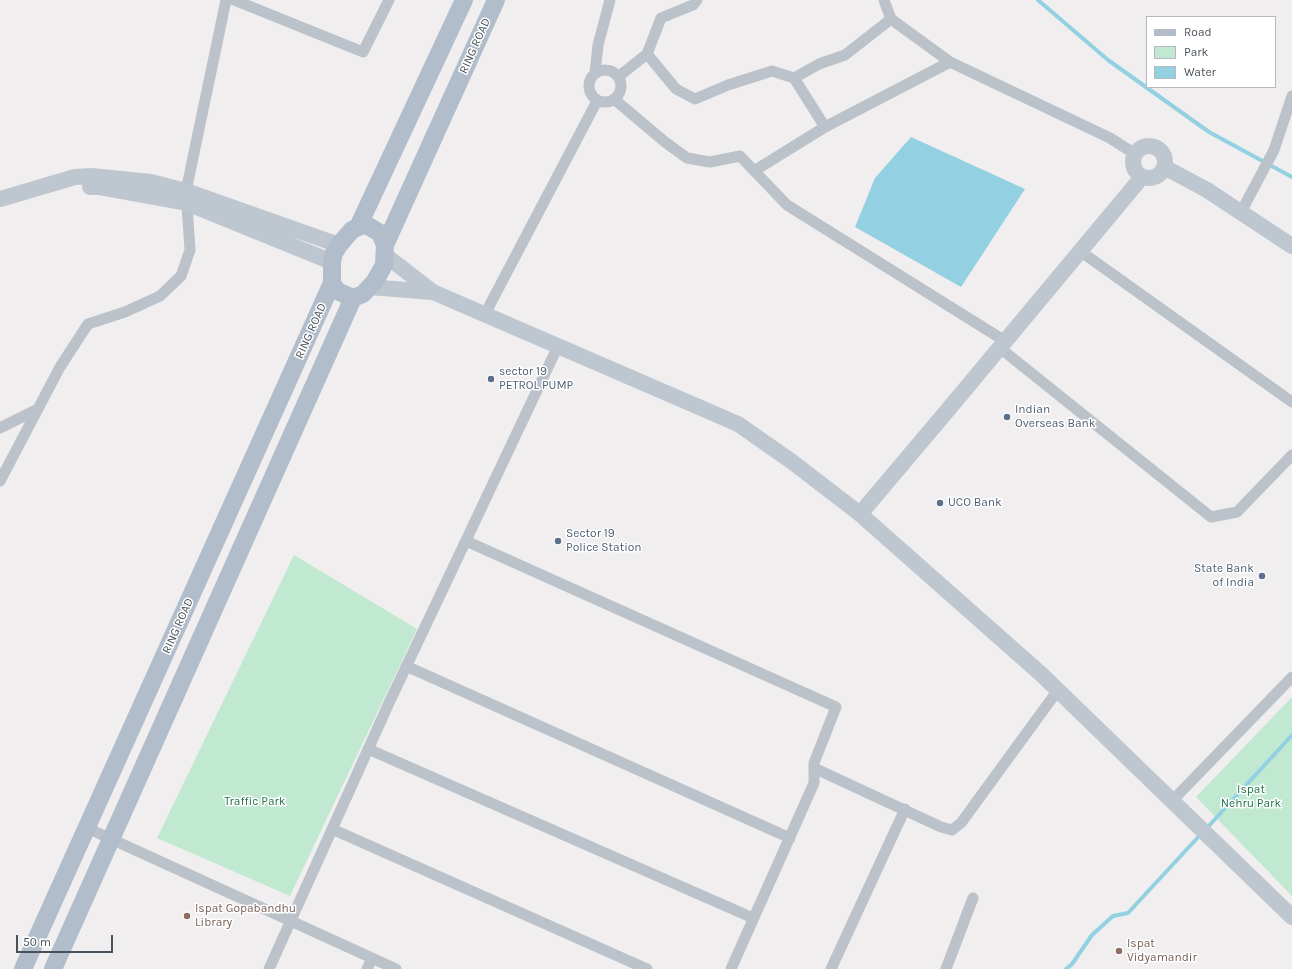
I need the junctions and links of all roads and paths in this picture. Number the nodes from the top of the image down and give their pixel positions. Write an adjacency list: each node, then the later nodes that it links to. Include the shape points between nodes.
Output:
1 (226, 0): 23 (street)
2 (234, 0): 3 (street, via 363,52)
3 (389, 0)
4 (464, 0): 27 (main road)
5 (496, 0): 30 (main road, RING ROAD)
6 (610, 0): 12 (street, via 598,45)
7 (697, 0): 10 (street, via 693,5 660,18)
8 (884, 0): 9 (street)
9 (891, 19): 11 (street); 14 (street, via 845,54 819,64)
10 (647, 54): 13 (street); 14 (street, via 676,89 695,99 772,71)
11 (950, 62): 18 (street); 19 (street, via 1110,138)
12 (595, 73): 13 (street, via 607,70); 17 (street, via 589,88 592,96)
13 (618, 77): 16 (street, via 621,84)
14 (794, 78): 18 (street)
15 (1292, 96): 26 (street, via 1274,150)
16 (614, 99): 17 (street, via 608,102); 21 (street, via 687,158 710,162 740,156)
17 (598, 100): 37 (street)
18 (825, 127): 21 (street)
19 (1135, 154): 20 (street, via 1145,146 1156,148 1165,160); 22 (street, via 1133,165)
20 (1164, 167): 22 (street, via 1152,178); 26 (street)
21 (754, 171): 38 (street, via 786,205)
22 (1142, 177): 31 (street)
23 (187, 197): 24 (street, via 151,182 91,176 75,177); 25 (street, via 98,187 74,188); 28 (street); 32 (street); 41 (street, via 190,250 181,276 160,296 125,312 88,324 60,367)
24 (0, 199)
25 (0, 210)
26 (1241, 212): 29 (street)
27 (358, 227): 28 (main road); 30 (main road, via 365,224 380,233)
28 (339, 245): 32 (main road)
29 (1292, 246)
30 (385, 250): 34 (main road, via 381,271); 35 (street)
31 (1080, 251): 38 (street); 40 (street)
32 (332, 262): 33 (main road)
33 (332, 283): 36 (main road, via 337,291); 54 (main road, RING ROAD)
34 (369, 287): 35 (street); 36 (main road, via 363,294)
35 (433, 292): 37 (street)
36 (353, 298): 57 (main road, RING ROAD)
37 (484, 314): 39 (street)
38 (1003, 344): 43 (street, via 1211,517 1237,512); 45 (street)
39 (558, 346): 45 (street, via 738,424); 46 (street)
40 (1292, 402)
41 (38, 409): 42 (street); 44 (street)
42 (0, 428)
43 (1292, 455)
44 (0, 481)
45 (860, 514): 49 (street)
46 (466, 541): 47 (street); 51 (street, via 836,707)
47 (406, 666): 50 (street); 56 (street)
48 (1292, 677): 52 (street)
49 (1058, 690): 52 (street); 53 (street, via 961,823 952,830)
50 (368, 749): 55 (street); 60 (street)
51 (814, 768): 53 (street); 56 (street, via 814,783)
52 (1172, 801): 59 (street)
53 (905, 809): 70 (street)
54 (87, 828): 57 (street); 63 (main road, RING ROAD)
55 (332, 829): 61 (street); 68 (street)
56 (790, 838): 60 (street)
57 (111, 839): 61 (street); 64 (main road, RING ROAD)
58 (973, 898): 71 (street)
59 (1292, 917)
60 (753, 918): 69 (street)
61 (291, 921): 62 (street); 65 (street)
62 (372, 958): 66 (street); 67 (street)
63 (23, 969)
64 (53, 969)
65 (269, 969)
66 (367, 969)
67 (396, 969)
68 (647, 969)
69 (731, 969)
70 (831, 969)
71 (946, 969)

